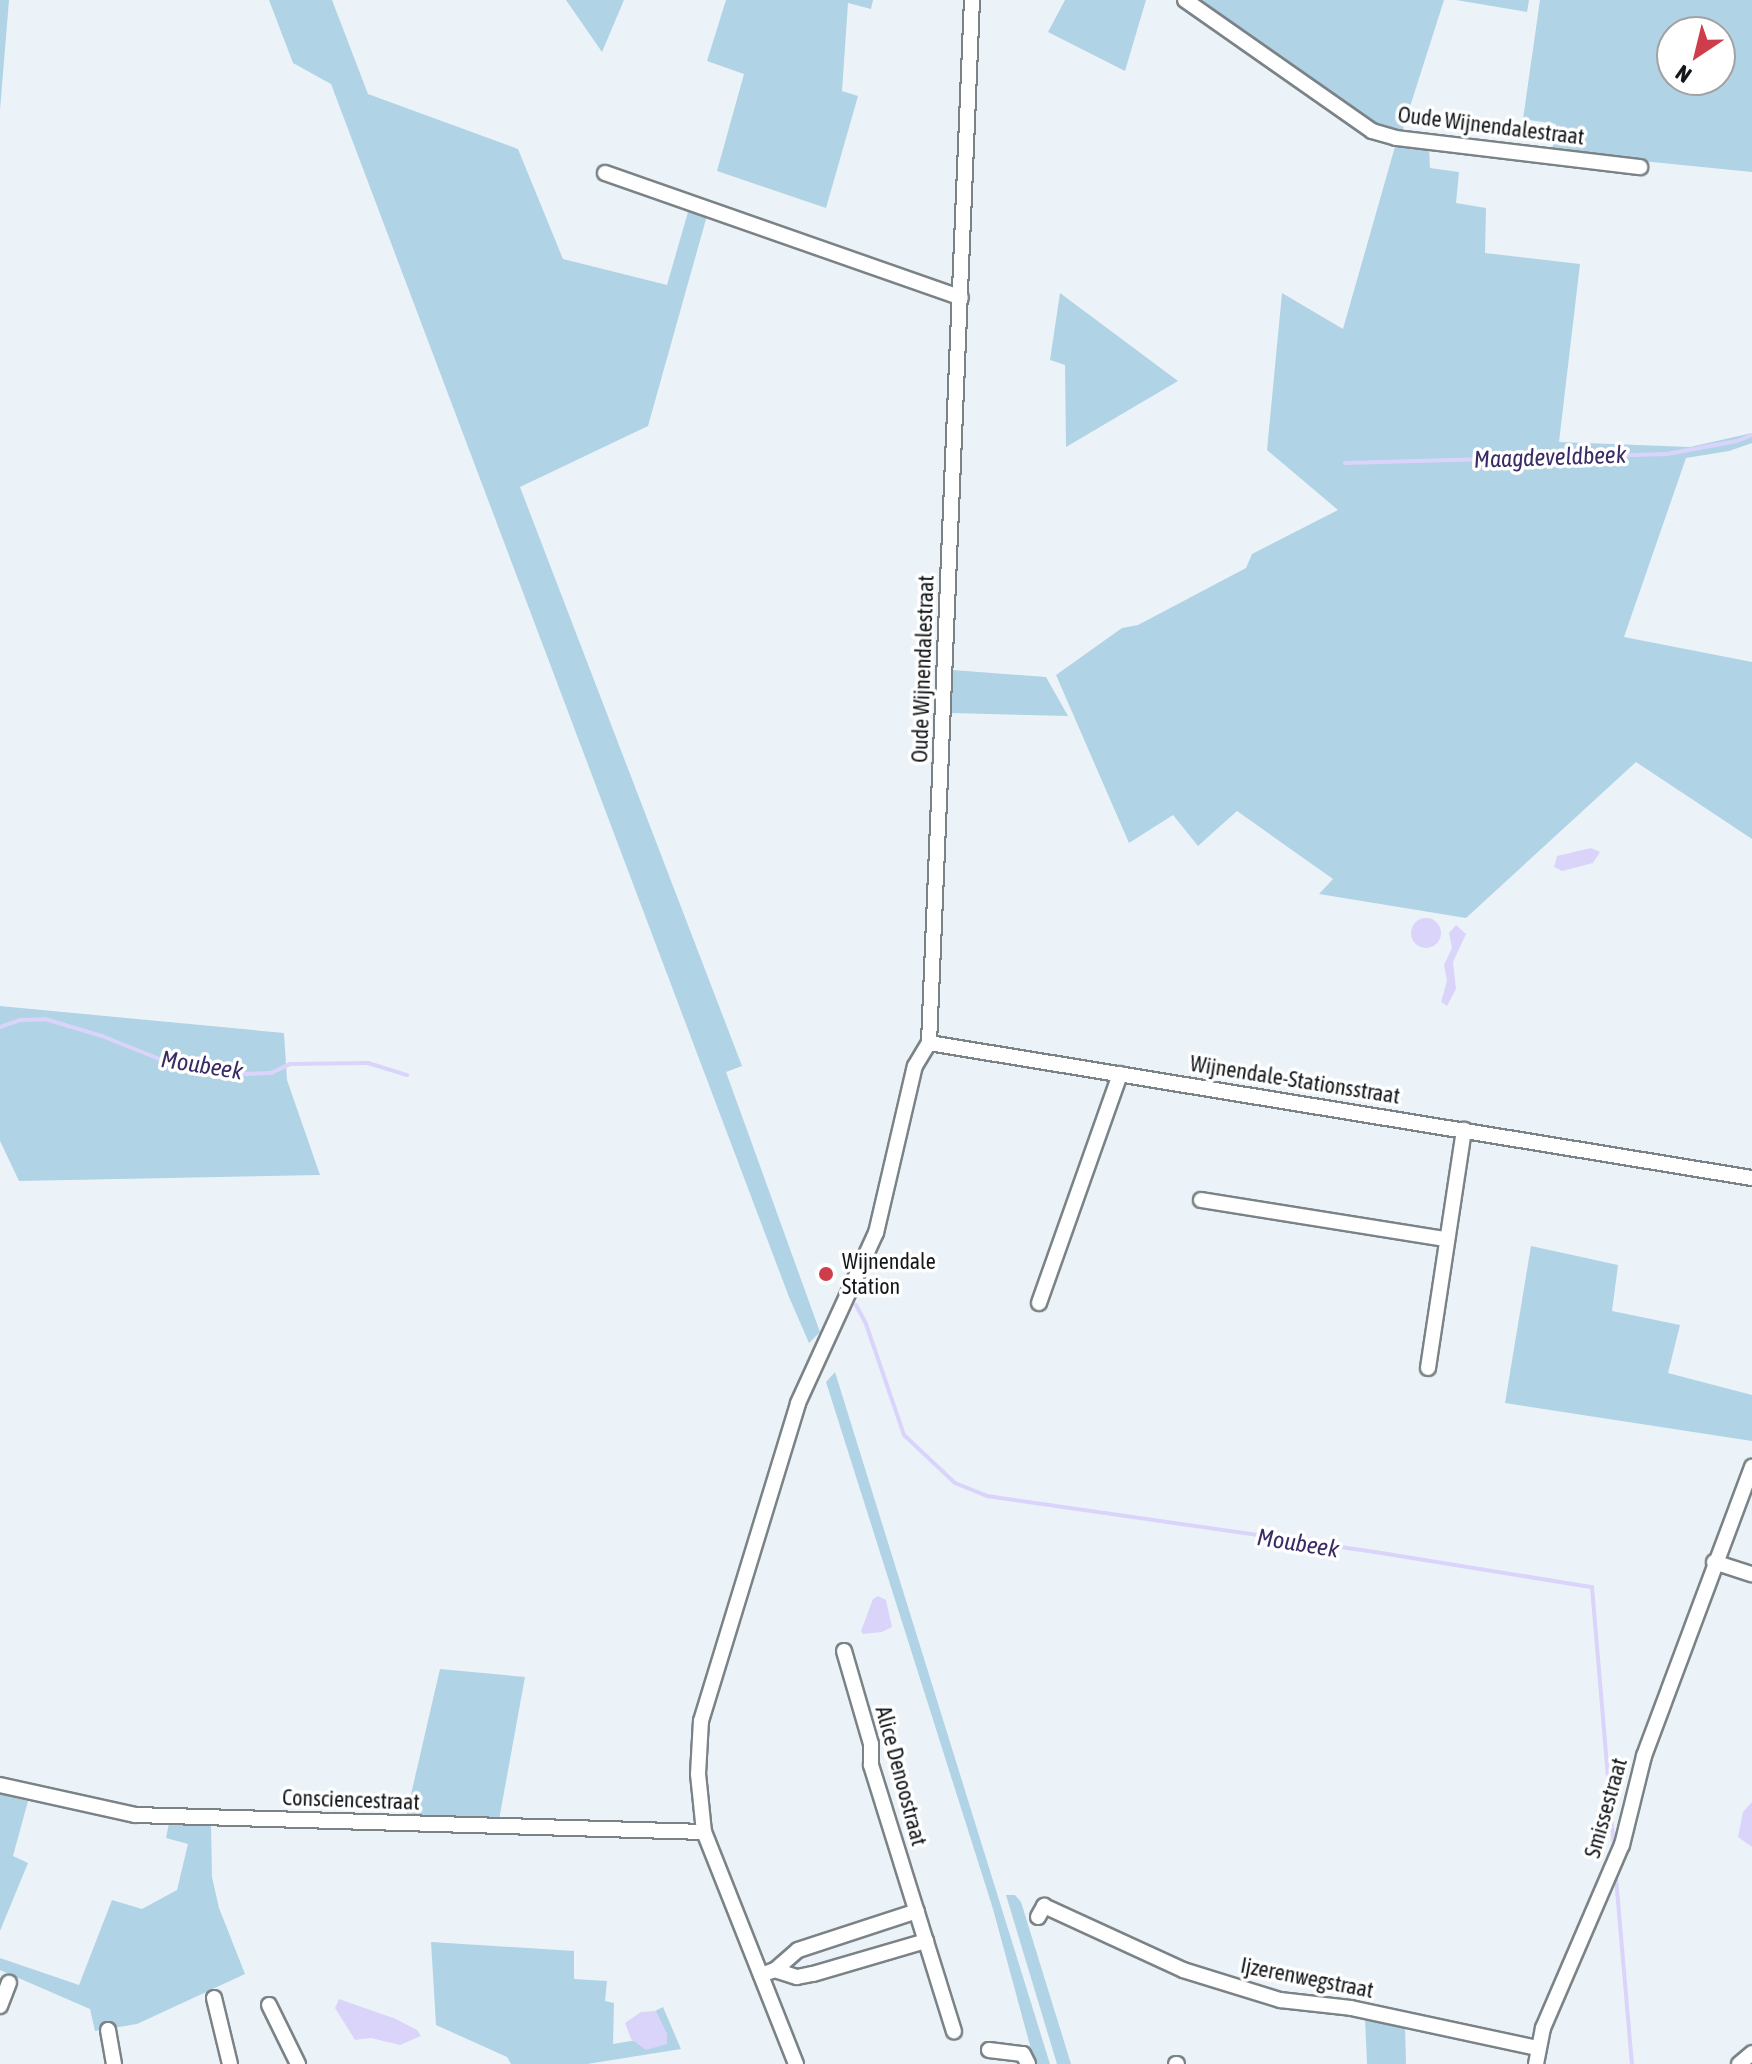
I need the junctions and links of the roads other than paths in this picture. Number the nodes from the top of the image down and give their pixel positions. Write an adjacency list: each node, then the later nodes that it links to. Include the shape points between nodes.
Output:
1 (972, 0): 5 (street, Oude Wijnendalestraat)
2 (1185, 0): 3 (street, Oude Wijnendalestraat, via 1372,131)
3 (1640, 167)
4 (605, 173): 5 (street)
5 (961, 298): 6 (street, Oude Wijnendalestraat)
6 (929, 1043): 7 (street, Wijnendale-Stationsstraat); 19 (street, via 911,1081 876,1233 798,1403 701,1721 698,1774)
7 (1120, 1074): 8 (street, Wijnendale-Stationsstraat); 12 (street)
8 (1464, 1130): 9 (street, Wijnendale-Stationsstraat); 11 (street)
9 (1752, 1178)
10 (1201, 1200): 11 (street)
11 (1445, 1239): 13 (street)
12 (1039, 1303)
13 (1428, 1368)
14 (1752, 1467): 15 (street, Smissestraat)
15 (1714, 1562): 16 (street); 30 (street, Smissestraat, via 1644,1756 1622,1845)
16 (1752, 1574)
17 (844, 1651): 20 (street, Alice Denoostraat, via 871,1744 871,1765)
18 (0, 1785): 19 (street, Consciencestraat, via 135,1815)
19 (704, 1832): 23 (street)
20 (917, 1911): 22 (street, Alice Denoostraat); 23 (street, via 798,1950)
21 (1038, 1917): 30 (street, Ijzerenwegstraat, via 1044,1906 1183,1970 1280,2000 1351,2008)
22 (926, 1941): 23 (street, via 805,1976); 29 (street, Alice Denoostraat)
23 (768, 1972): 36 (street)
24 (9, 1983): 27 (street)
25 (214, 1998): 34 (street)
26 (269, 2005): 35 (street)
27 (0, 2006)
28 (108, 2030): 33 (street)
29 (954, 2031)
30 (1538, 2048): 38 (street, Smissestraat)
31 (989, 2050): 37 (street, via 1023,2054)
32 (1752, 2053): 39 (street)
33 (114, 2064)
34 (230, 2064)
35 (298, 2064)
36 (796, 2064)
37 (1028, 2064)
38 (1536, 2064)
39 (1739, 2064)

